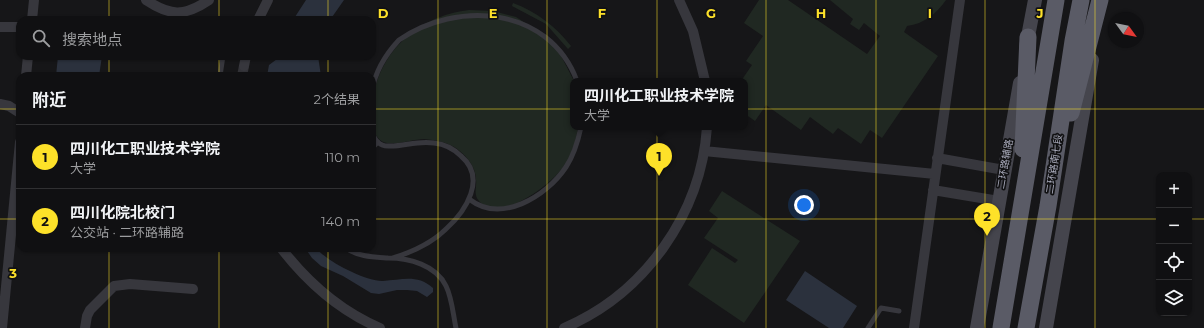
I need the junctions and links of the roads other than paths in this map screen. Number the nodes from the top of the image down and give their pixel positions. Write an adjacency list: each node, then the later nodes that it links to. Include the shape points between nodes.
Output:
1 (34, 0): 11 (street)
2 (146, 0): 3 (street, via 163,10 177,14)
3 (209, 0)
4 (679, 0): 23 (street, via 695,36)
5 (960, 0): 32 (street)
6 (1035, 0): 17 (main road, 二环路辅路)
7 (1056, 0): 40 (highway)
8 (1081, 0): 38 (highway, 二环路南七段)
9 (1101, 0): 38 (highway); 56 (main road)
10 (265, 1): 12 (street)
11 (32, 16)
12 (259, 16)
13 (429, 18): 24 (lane, via 408,32 391,49 381,64)
14 (522, 18): 22 (lane, via 537,26 554,42 568,60)
15 (16, 27): 16 (street)
16 (0, 28)
17 (1028, 38): 33 (main road, 二环路辅路); 40 (highway)
18 (28, 60): 20 (street)
19 (222, 60): 21 (lane)
20 (26, 72)
21 (221, 72)
22 (576, 78)
23 (704, 78)
24 (376, 79)
25 (0, 104): 26 (street)
26 (16, 110)
27 (580, 130): 36 (lane, via 576,149 566,167 553,183 535,197 514,206 497,209 484,208)
28 (707, 130): 31 (street)
29 (376, 138): 30 (lane)
30 (378, 142): 36 (lane, via 388,146 434,143 453,149 464,158 473,172 474,182)
31 (704, 152): 34 (street); 51 (street, via 696,184 682,216 654,260 617,296 588,316)
32 (937, 158): 33 (street); 34 (street)
33 (1004, 170): 37 (main road, 二环路辅路)
34 (935, 174): 35 (street)
35 (933, 190): 37 (street); 52 (street)
36 (469, 199): 43 (lane, via 459,216 444,231 410,253)
37 (999, 201): 53 (main road, 二环路辅路)
38 (1048, 206): 55 (highway, 二环路南七段)
39 (16, 207): 47 (street)
40 (1020, 227): 54 (highway)
41 (284, 252): 49 (street, via 302,274 328,297)
42 (356, 252): 43 (lane, via 367,256)
43 (393, 258): 50 (lane, via 427,267 441,278 449,293)
44 (193, 289): 48 (street, via 130,284 114,286 87,314)
45 (899, 311): 46 (lane, via 881,308)
46 (870, 327)
47 (2, 328)
48 (85, 328)
49 (380, 328)
50 (456, 328)
51 (564, 328)
52 (914, 328)
53 (977, 328)
54 (1001, 328)
55 (1026, 328)
56 (1046, 328)

